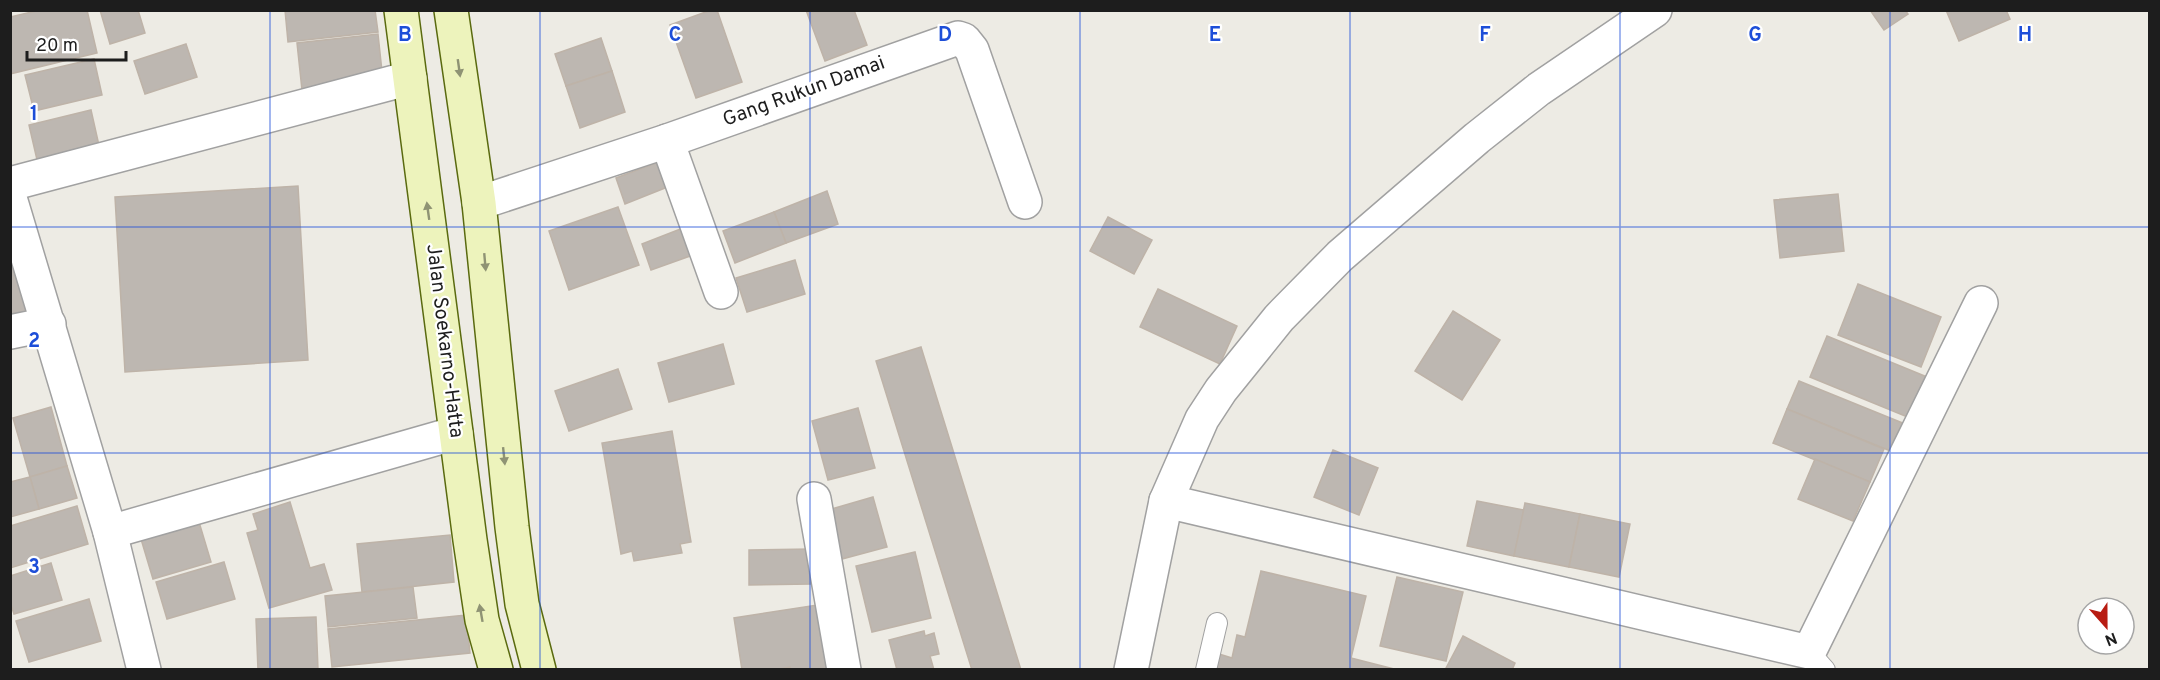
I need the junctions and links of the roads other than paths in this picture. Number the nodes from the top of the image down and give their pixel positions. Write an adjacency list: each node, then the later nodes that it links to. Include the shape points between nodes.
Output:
1 (401, 10): 4 (main road, Jalan Soekarno-Hatta)
2 (451, 10): 9 (main road, one-way to 9)
3 (1654, 10): 16 (street, via 1539,89 1340,256 1279,318 1221,390 1202,419)
4 (410, 78): 6 (street); 14 (main road, Jalan Soekarno-Hatta, one-way to 4)
5 (667, 141): 8 (street, Gang Rukun Damai, via 958,38 972,50); 9 (street, Gang Rukun Damai); 10 (street)
6 (10, 184)
7 (10, 198): 12 (street)
8 (1025, 202)
9 (479, 203): 22 (main road, one-way to 22, via 512,527 522,604)
10 (721, 292)
11 (1981, 303): 19 (street)
12 (49, 324): 13 (street); 17 (street)
13 (10, 332)
14 (456, 433): 17 (street); 21 (main road, Jalan Soekarno-Hatta, one-way to 14, via 482,620)
15 (814, 499): 23 (street)
16 (1166, 501): 19 (street); 24 (street)
17 (110, 532): 20 (street)
18 (1217, 623): 25 (lane)
19 (1817, 661)
20 (144, 669)
21 (496, 669)
22 (539, 669)
23 (844, 669)
24 (1131, 669)
25 (1206, 669)

